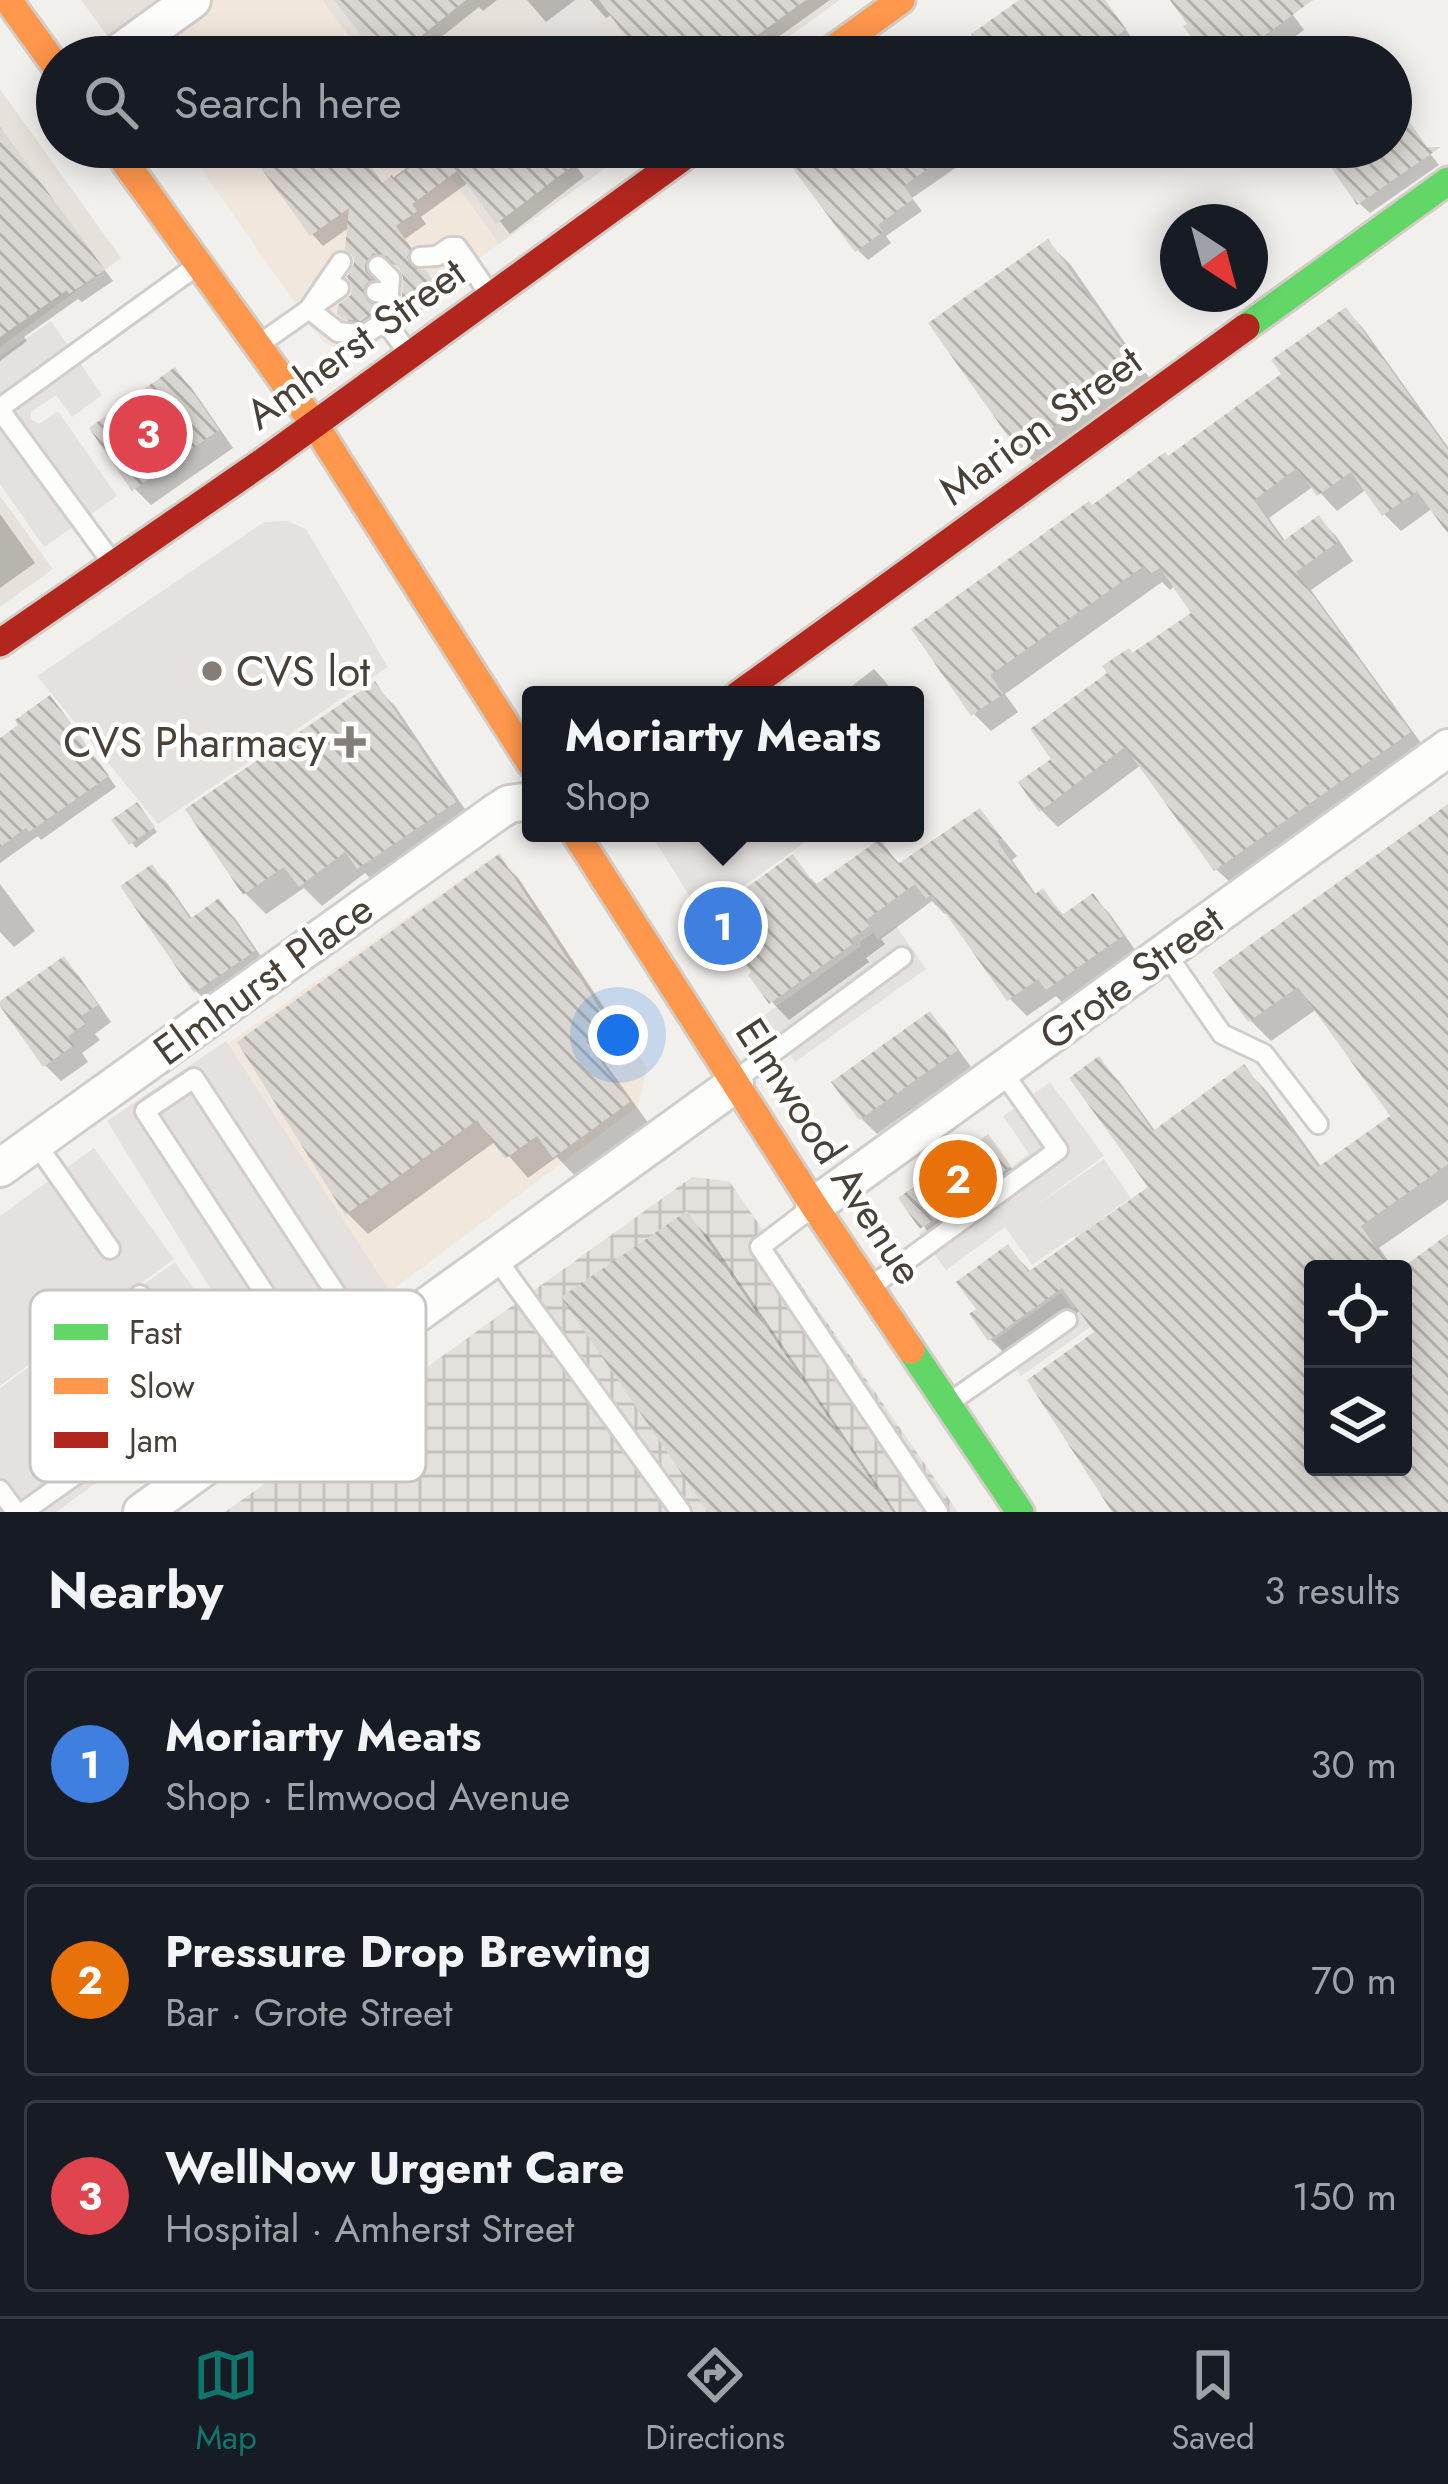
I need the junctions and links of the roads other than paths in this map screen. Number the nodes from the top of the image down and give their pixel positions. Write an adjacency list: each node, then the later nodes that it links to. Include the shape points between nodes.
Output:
1 (192, 0): 4 (street)
2 (902, 0): 5 (street)
3 (10, 19): 6 (street)
4 (152, 36)
5 (851, 36)
6 (36, 46)
7 (129, 168): 12 (street)
8 (668, 168): 15 (street, Amherst Street)
9 (1448, 181): 24 (street, Marion Street)
10 (341, 262): 16 (lane)
11 (429, 262): 15 (lane, via 457,248)
12 (199, 264): 18 (street); 20 (lane)
13 (378, 266): 17 (lane, via 390,278)
14 (339, 288): 16 (lane)
15 (491, 296): 19 (street, Amherst Street)
16 (309, 309): 17 (lane, via 338,332 364,335); 18 (lane)
17 (385, 321): 19 (lane)
18 (257, 345): 21 (street)
19 (409, 356): 21 (street, Amherst Street)
20 (0, 409): 22 (lane)
21 (315, 425): 22 (street, Amherst Street); 26 (street)
22 (115, 566): 23 (street, Amherst Street)
23 (0, 643)
24 (756, 686)
25 (1448, 748): 29 (street, Grote Street)
26 (522, 750)
27 (522, 802): 31 (street, Elmhurst Place, via 495,813)
28 (581, 842): 33 (street, Elmwood Avenue)
29 (1166, 952): 32 (street, Grote Street); 35 (lane, via 1222,1034 1264,1054)
30 (902, 957): 33 (lane)
31 (148, 1062): 34 (lane); 36 (street, Elmhurst Place)
32 (1002, 1071): 38 (street, Grote Street); 41 (lane, via 1058,1150)
33 (735, 1082): 38 (street, Elmwood Avenue); 40 (street)
34 (169, 1094): 42 (lane, via 145,1111); 43 (lane, via 194,1078)
35 (1318, 1124)
36 (35, 1142): 37 (street, Elmhurst Place); 39 (lane)
37 (0, 1168)
38 (814, 1207): 41 (street, Elmwood Avenue); 53 (lane, via 760,1247)
39 (110, 1249)
40 (496, 1257): 44 (street); 52 (lane)
41 (869, 1287): 46 (street, Elmwood Avenue)
42 (262, 1290)
43 (334, 1290)
44 (426, 1307)
45 (1066, 1320): 46 (lane)
46 (948, 1404): 54 (street, Elmwood Avenue)
47 (62, 1482): 50 (lane)
48 (183, 1482): 51 (street)
49 (0, 1490): 50 (lane)
50 (19, 1512)
51 (142, 1512)
52 (681, 1512)
53 (938, 1512)
54 (1020, 1512)

